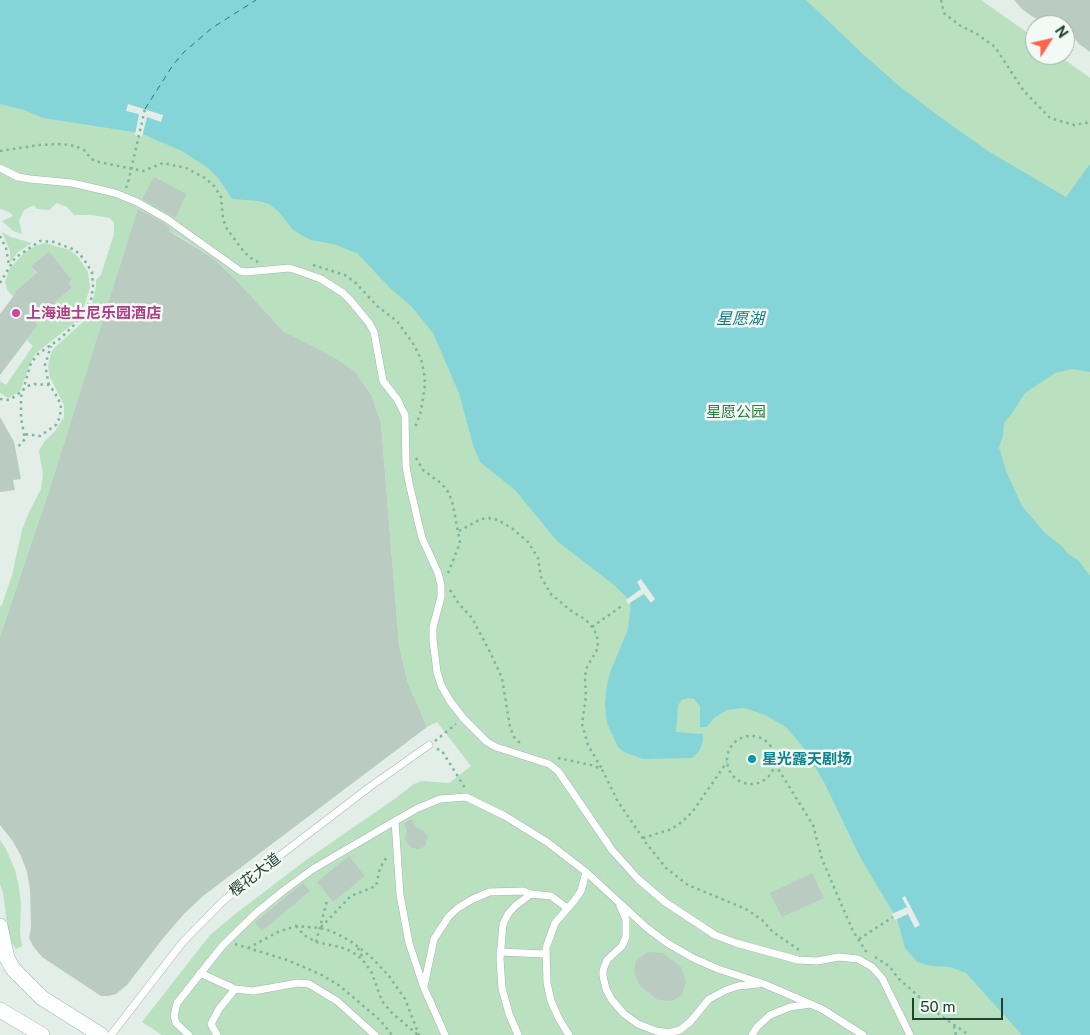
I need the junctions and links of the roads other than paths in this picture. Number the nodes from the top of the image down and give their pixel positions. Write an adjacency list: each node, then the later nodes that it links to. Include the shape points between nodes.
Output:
1 (0, 168): 28 (lane, via 24,178 93,186 122,196 168,219 240,271 289,268 321,279 352,301 369,323 383,381 404,415 409,483 422,538 441,585 433,640 437,672 450,701 479,735 496,747 537,759 558,771 599,832 627,868 651,891 697,924 736,943 798,960 858,959 872,967 889,989)
2 (429, 745): 19 (lane, 樱花大道, via 222,902 182,942)
3 (395, 821): 4 (lane, via 440,799 466,797 548,842); 11 (lane, via 282,891 223,945); 13 (lane, via 404,920)
4 (586, 872): 6 (lane); 7 (lane, via 580,891)
5 (531, 894): 7 (lane, via 552,896); 9 (lane, via 508,914); 13 (lane, via 523,891 489,892 449,916 429,953)
6 (618, 901): 12 (lane, via 647,928 693,958); 12 (lane, via 626,919 626,937 608,960 603,976 612,1000 638,1024 669,1033 680,1030 714,996 738,986)
7 (567, 908): 10 (lane, via 555,923)
8 (0, 926): 18 (street, via 7,958 25,981 42,998)
9 (500, 952): 10 (lane); 24 (lane, via 502,988)
10 (545, 954): 25 (lane, via 546,983 551,1001)
11 (200, 973): 14 (lane); 20 (lane, via 175,1010 176,1023)
12 (764, 984): 15 (lane)
13 (424, 988): 23 (lane)
14 (235, 990): 21 (lane, via 211,1024); 22 (lane, via 310,984 337,1001)
15 (810, 1004): 26 (lane, via 770,1015); 27 (lane)
16 (0, 1010): 17 (street)
17 (42, 1035)
18 (101, 1035)
19 (111, 1035)
20 (189, 1035)
21 (218, 1035)
22 (375, 1035)
23 (445, 1035)
24 (518, 1035)
25 (569, 1035)
26 (752, 1035)
27 (863, 1035)
28 (910, 1035)

